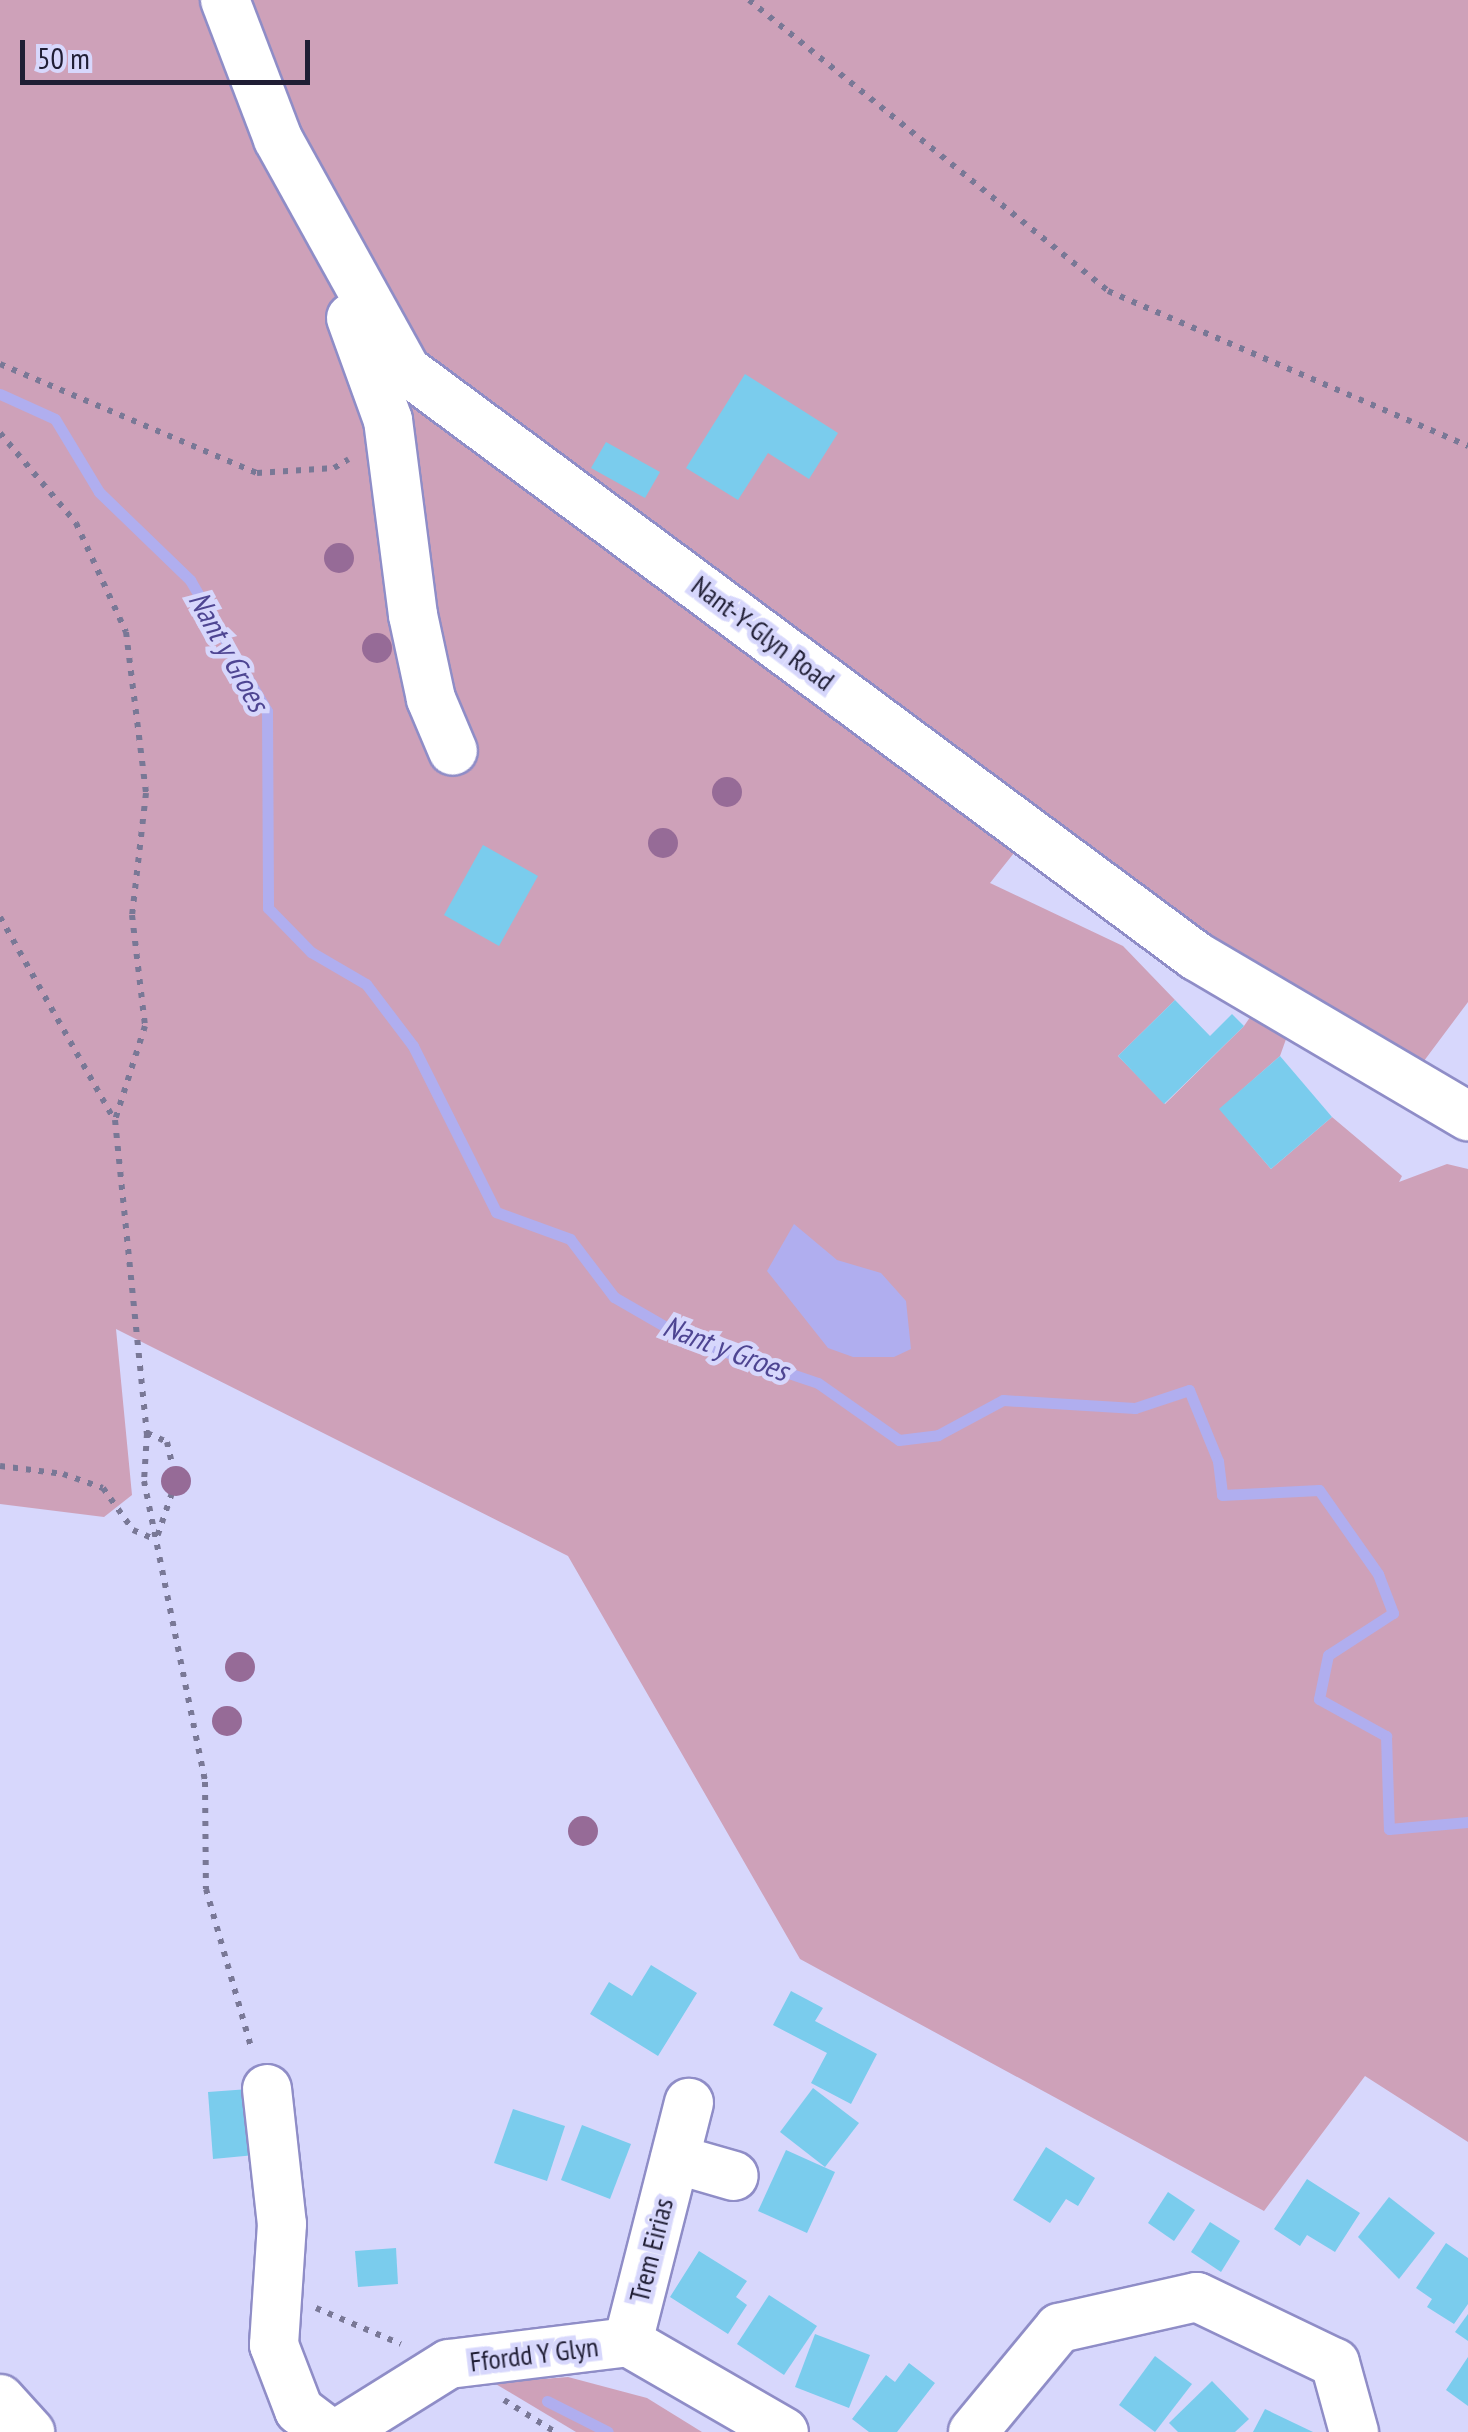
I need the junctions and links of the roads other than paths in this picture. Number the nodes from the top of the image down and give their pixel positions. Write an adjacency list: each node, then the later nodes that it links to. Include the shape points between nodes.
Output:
1 (225, 0): 2 (street, Nant-Y-Glyn Road, via 278,139)
2 (305, 188): 3 (street, via 388,420 413,615 431,699); 4 (street, Nant-Y-Glyn Road, via 406,370 1196,956)
3 (454, 750)
4 (1468, 1116)
5 (267, 2089): 13 (street, via 282,2224 274,2344 298,2410)
6 (690, 2102): 7 (street, Trem Eirias)
7 (675, 2158): 8 (street, Trem Eirias); 9 (street, Trem Eirias)
8 (734, 2176)
9 (628, 2342): 11 (street, Ffordd Y Glyn); 14 (street, Ffordd Y Glyn, via 449,2364)
10 (0, 2398): 12 (street)
11 (770, 2428)
12 (30, 2432)
13 (328, 2432)
14 (340, 2432)
15 (973, 2432): 16 (street, via 1059,2328 1198,2297 1335,2363)
16 (1354, 2432)

